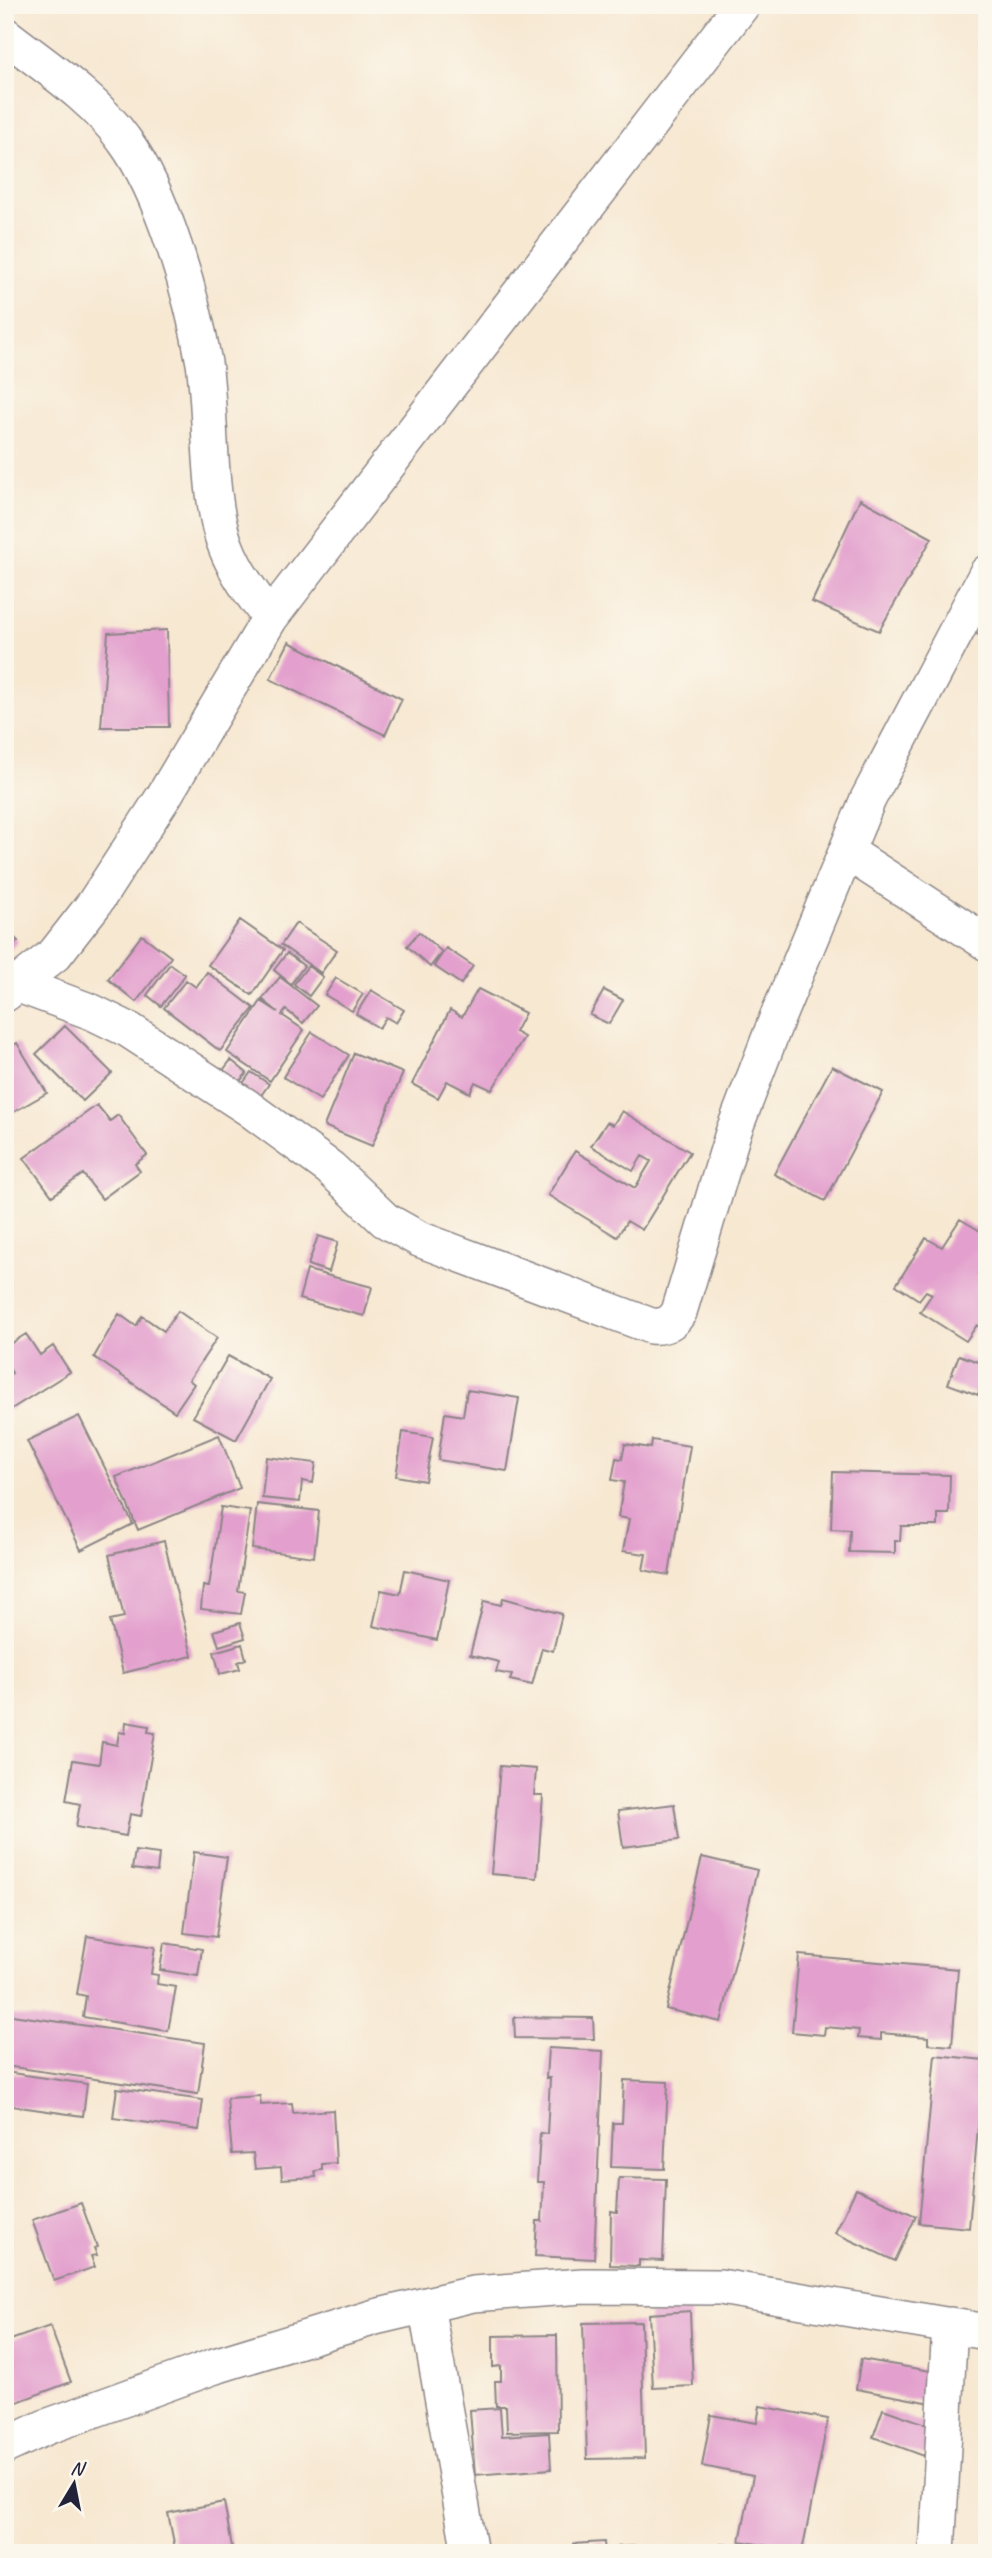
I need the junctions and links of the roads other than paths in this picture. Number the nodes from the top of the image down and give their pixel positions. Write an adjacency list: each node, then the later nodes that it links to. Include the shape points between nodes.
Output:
1 (742, 5): 4 (street)
2 (5, 35): 4 (street, via 94,106 125,140 153,195 185,283 204,362 225,544 240,577)
3 (987, 573): 5 (street, via 868,799)
4 (270, 618): 7 (street, via 94,904 55,954)
5 (847, 852): 6 (street); 7 (street, via 733,1133 679,1312 663,1326 651,1326 419,1239 385,1220 330,1168 247,1107 129,1030 92,1012)
6 (987, 943)
7 (12, 989)
8 (426, 2305): 9 (street, via 473,2294 583,2286 720,2287); 11 (street, via 215,2366); 12 (street)
9 (950, 2325): 10 (street); 13 (street)
10 (987, 2332)
11 (5, 2446)
12 (470, 2553)
13 (937, 2553)

